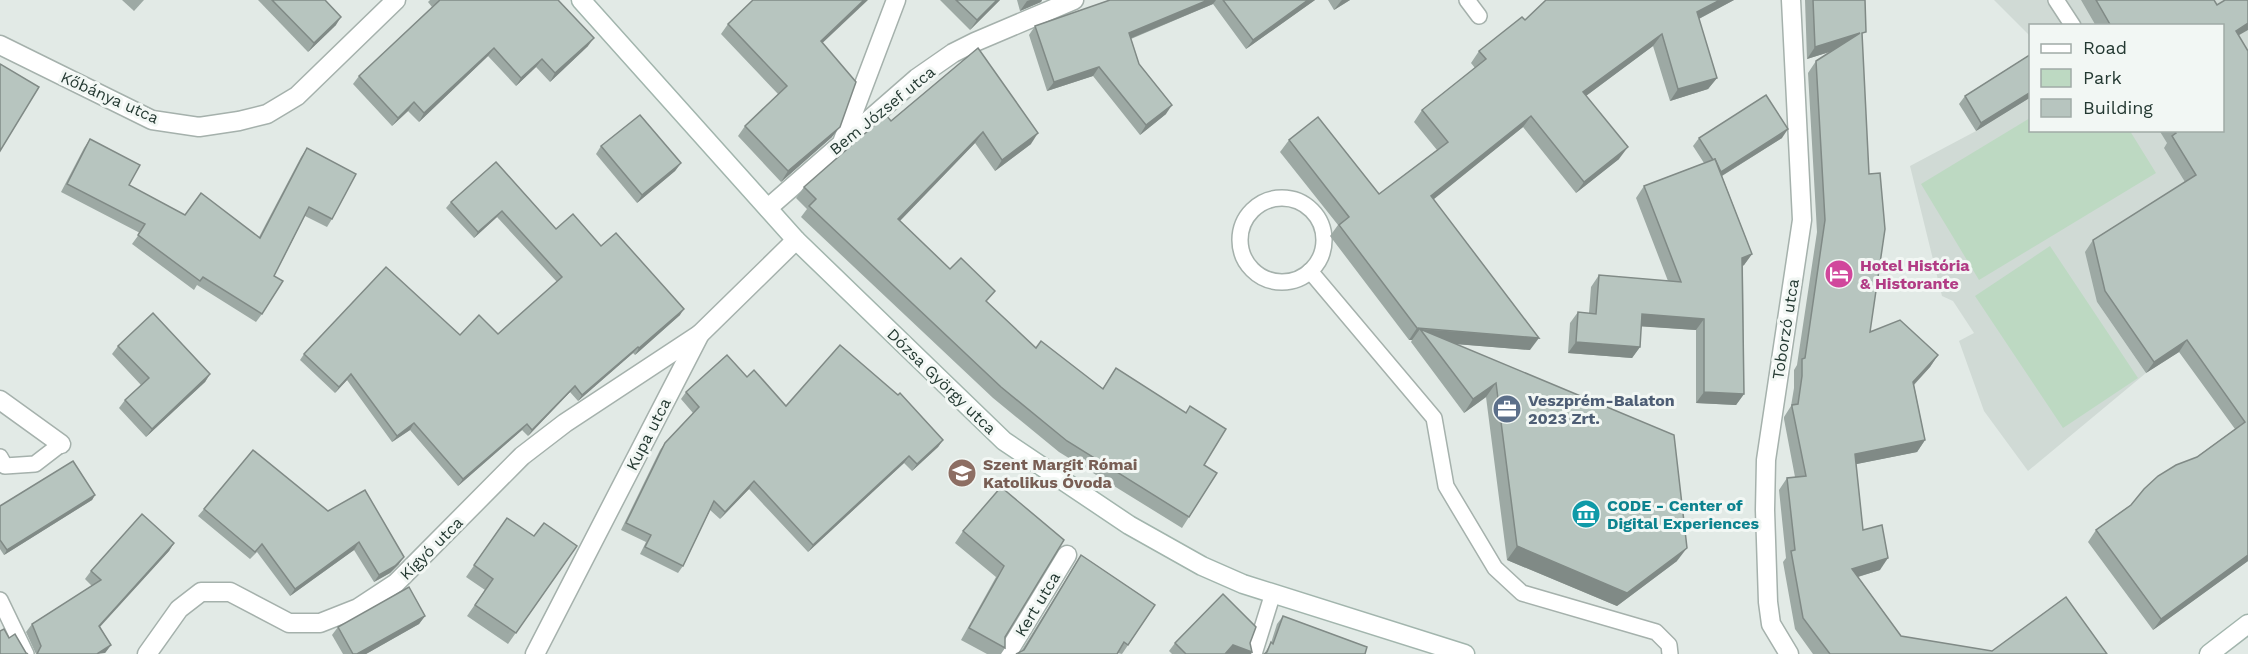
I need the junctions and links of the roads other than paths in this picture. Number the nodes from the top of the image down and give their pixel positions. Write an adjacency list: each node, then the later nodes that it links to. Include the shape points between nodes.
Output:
1 (396, 0): 10 (street, Kőbánya utca, via 297,96 267,114 199,127 152,120)
2 (581, 0): 12 (street, Dózsa György utca)
3 (896, 0): 11 (street)
4 (1074, 0): 11 (street, Bem József utca, via 953,53)
5 (1467, 0): 8 (lane)
6 (1791, 0): 30 (street, Toborzó utca, via 1802,220 1767,450 1765,510 1768,602 1772,624)
7 (2056, 0): 9 (lane)
8 (1479, 16)
9 (2072, 24)
10 (0, 45)
11 (842, 141): 12 (street, Bem József utca)
12 (768, 208): 13 (street, Dózsa György utca)
13 (796, 240): 15 (street, Kupa utca); 20 (street, Dózsa György utca, via 1004,441 1128,525 1202,566)
14 (1310, 271): 14 (lane, via 1294,281 1279,282 1252,271 1243,259 1239,235 1253,209 1266,200 1280,198 1295,199 1314,211 1325,239 1323,253); 29 (lane, via 1434,418 1446,486 1495,568 1522,593 1656,632 1669,645)
15 (700, 334): 24 (street, Kígyó utca, via 522,456 396,583 358,608 321,623 289,623 231,592 201,592 179,609); 25 (street, Kupa utca)
16 (0, 400): 17 (street)
17 (61, 444): 18 (lane, via 35,464 5,466)
18 (0, 457)
19 (1067, 555): 26 (street, Kert utca)
20 (1273, 593): 27 (lane); 28 (street, Dózsa György utca)
21 (0, 600): 23 (lane)
22 (2248, 624): 31 (street)
23 (26, 654)
24 (147, 654)
25 (535, 654)
26 (1007, 654)
27 (1254, 654)
28 (1465, 654)
29 (1670, 654)
30 (1789, 654)
31 (2209, 654)

